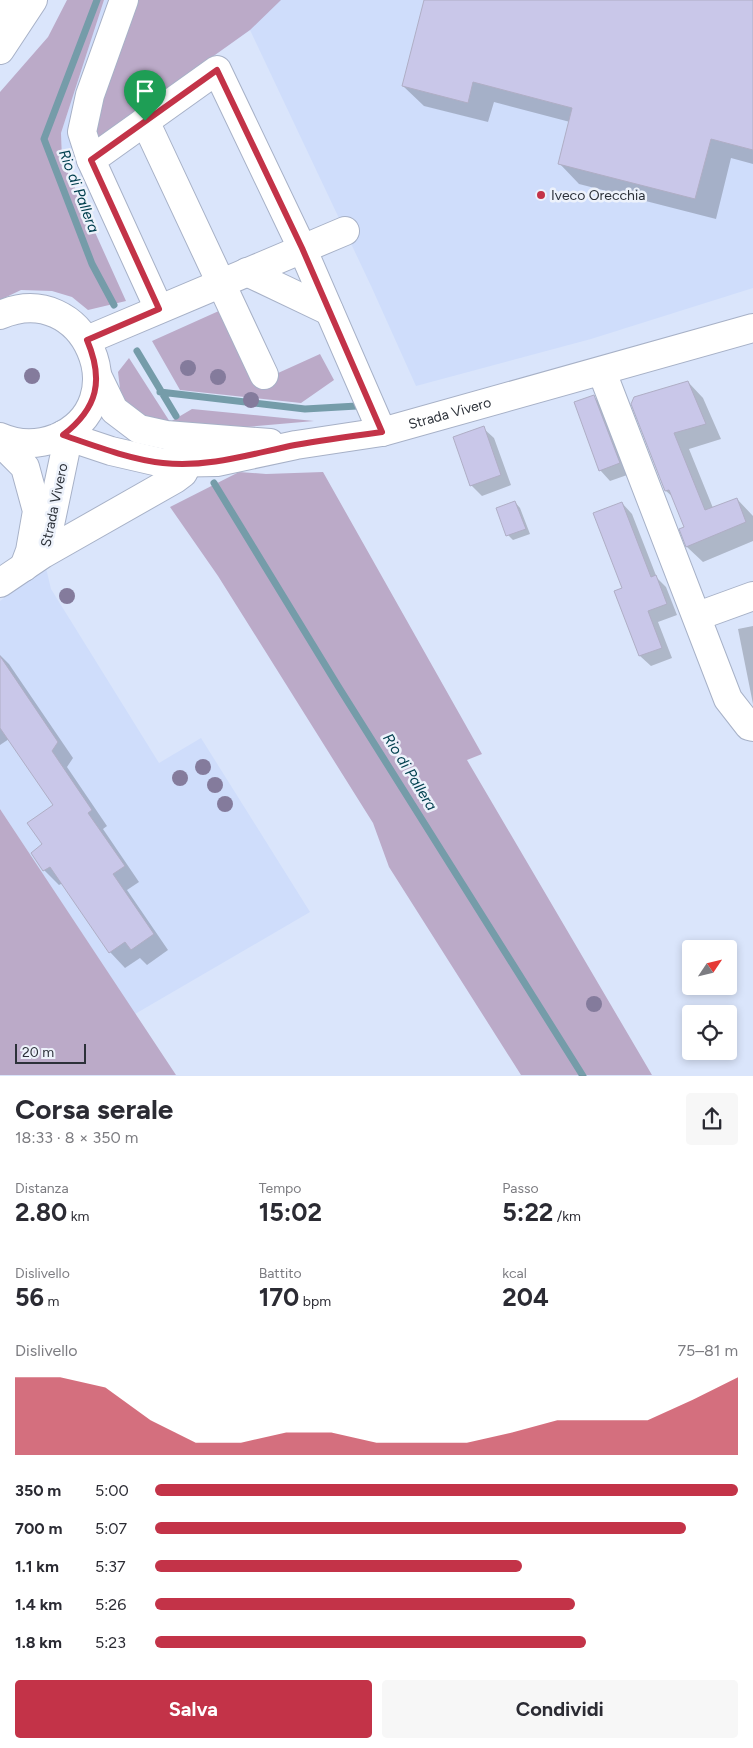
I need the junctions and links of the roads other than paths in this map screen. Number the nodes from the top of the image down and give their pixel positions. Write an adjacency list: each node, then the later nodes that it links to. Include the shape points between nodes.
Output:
1 (33, 0): 3 (street)
2 (124, 0): 5 (street, via 90,95 82,132)
3 (0, 50)
4 (145, 121): 5 (street); 7 (street, via 217,70); 9 (street)
5 (91, 160): 10 (street)
6 (345, 231): 7 (street)
7 (302, 248): 8 (street); 11 (street)
8 (247, 272): 9 (street); 11 (street)
9 (220, 283): 10 (street); 17 (street)
10 (159, 309): 14 (street)
11 (329, 311): 18 (street)
12 (0, 316): 14 (street, via 12,310 34,308 54,313 72,324)
13 (753, 328): 15 (street, Strada Vivero)
14 (87, 340): 16 (street)
15 (602, 372): 18 (street, Strada Vivero); 27 (street)
16 (97, 375): 19 (street, via 95,393 88,410); 22 (street, Strada Vivero, via 114,410 139,429 166,435)
17 (264, 375)
18 (382, 432): 22 (street, Strada Vivero)
19 (63, 435): 20 (street, via 45,442 26,444); 23 (street, Strada Vivero, via 110,451 163,463); 24 (street, Strada Vivero, via 65,453)
20 (0, 437)
21 (0, 442): 24 (street, Strada Vivero, via 25,468 38,511 30,550)
22 (296, 445): 23 (street, Strada Vivero, via 217,462)
23 (188, 463): 24 (street, Strada Vivero, via 175,479)
24 (34, 561): 25 (street, Strada Vivero)
25 (0, 583)
26 (753, 596): 27 (street)
27 (698, 616): 28 (street, via 728,699)
28 (753, 728)

